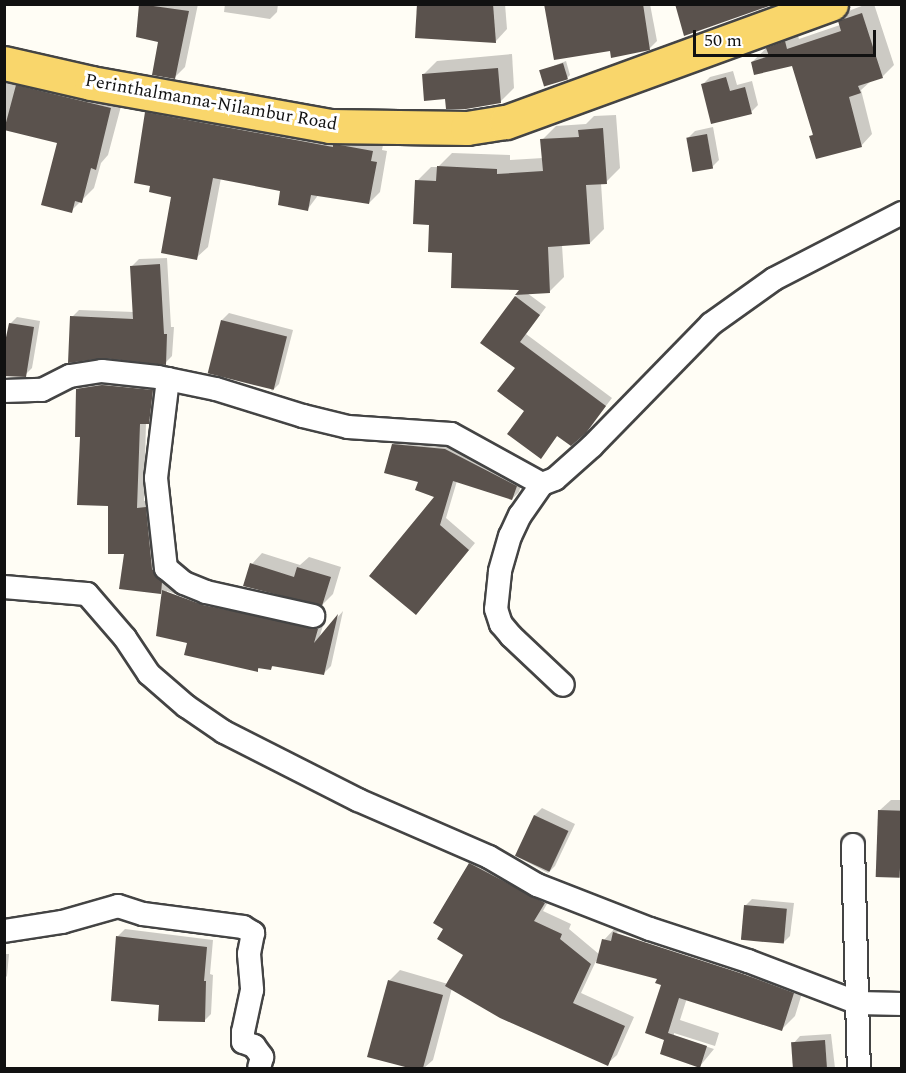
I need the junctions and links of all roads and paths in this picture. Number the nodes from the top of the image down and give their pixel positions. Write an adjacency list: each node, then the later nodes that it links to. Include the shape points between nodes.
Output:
1 (831, 4): 2 (main road, Perinthalmanna-Nilambur Road, via 506,122 467,128 330,126 91,83)
2 (4, 63)
3 (902, 213): 6 (street, via 774,279 711,324 592,446 555,479)
4 (168, 379): 5 (street, via 102,371 69,376 42,390); 6 (street, via 348,427 451,434); 8 (street, via 156,478 166,568 184,583 206,592)
5 (4, 391)
6 (542, 484): 9 (street, via 510,536 500,572 496,609 511,636)
7 (4, 587): 12 (street, via 87,594 125,638 149,674 186,706 224,732 358,800 489,857 537,885)
8 (313, 616)
9 (563, 685)
10 (854, 845): 12 (street)
11 (4, 931): 14 (street, via 62,922 118,906 143,914 243,927 253,933 249,954 252,990 243,1042 254,1046 262,1057)
12 (858, 1002): 13 (street); 15 (street)
13 (902, 1004)
14 (259, 1068)
15 (859, 1068)

